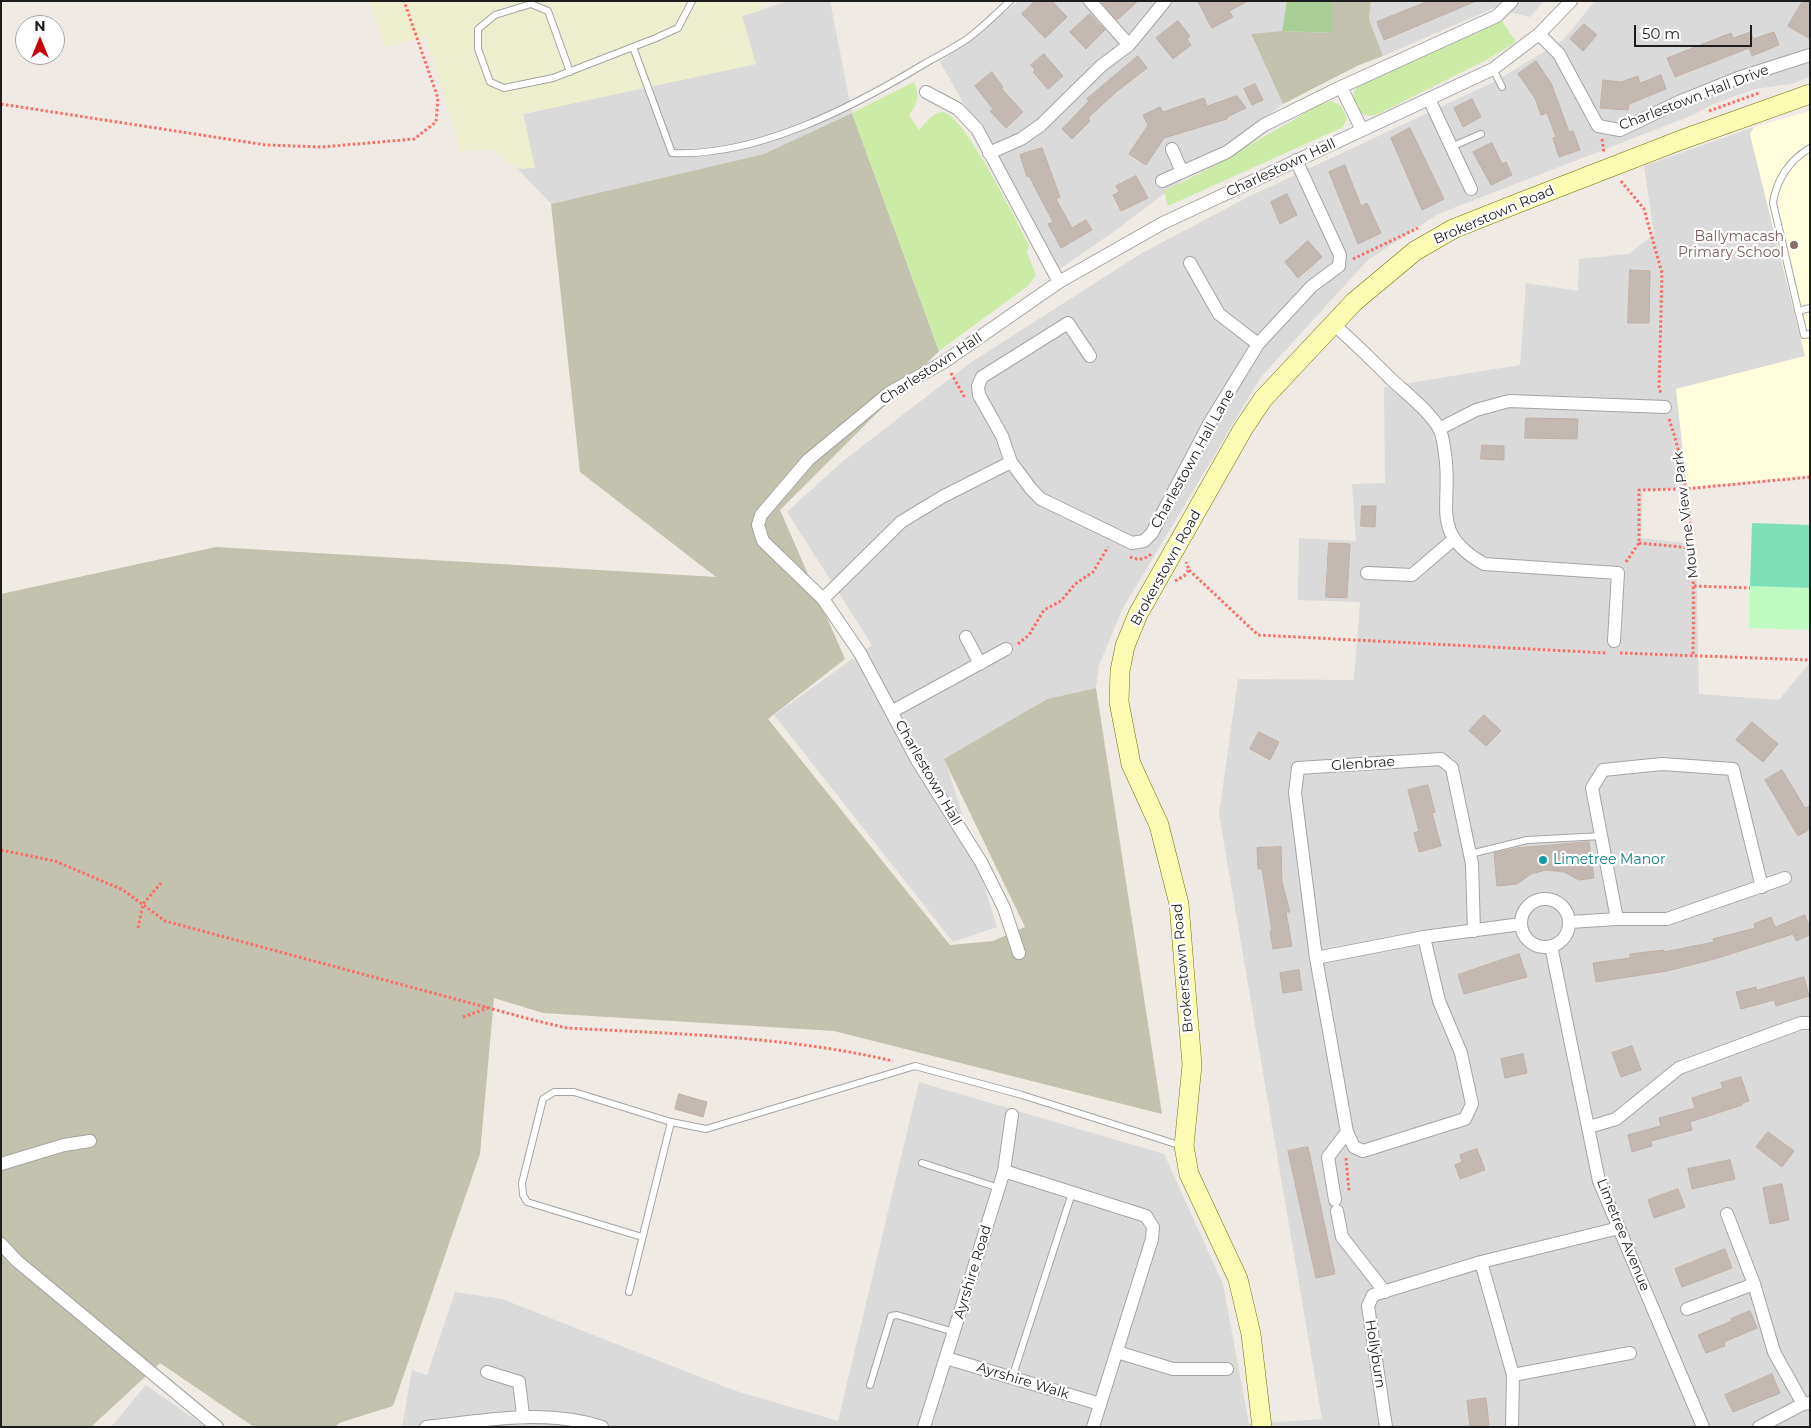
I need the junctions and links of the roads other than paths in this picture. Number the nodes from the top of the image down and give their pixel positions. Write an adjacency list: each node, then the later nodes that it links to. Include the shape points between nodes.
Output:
1 (692, 1): 9 (lane, via 678,28)
2 (1010, 1): 9 (lane, via 967,38 855,102 791,131 733,146 688,153 672,152)
3 (1090, 1): 8 (street)
4 (1165, 1): 8 (street)
5 (1512, 1): 14 (street, via 1497,16)
6 (1571, 1): 7 (street, Charlestown Hall)
7 (1539, 34): 10 (street, Charlestown Hall Drive, via 1559,54 1598,126 1604,129 1620,130 1738,78); 11 (street, Charlestown Hall)
8 (1130, 45): 23 (street, via 1101,66 1041,125 1021,139)
9 (633, 47): 12 (lane)
10 (1810, 56)
11 (1493, 69): 13 (lane); 17 (street, Charlestown Hall)
12 (570, 72): 12 (lane, via 504,88 490,82 478,49 478,29 495,15 531,4 548,11)
13 (1502, 86)
14 (1341, 87): 18 (street); 25 (street, via 1264,125 1226,152)
15 (926, 92): 23 (street, via 958,108 977,129)
16 (1810, 94): 32 (street, Brokerstown Road, via 1453,229 1415,250)
17 (1429, 99): 18 (street, Charlestown Hall); 20 (street)
18 (1362, 130): 24 (street, Charlestown Hall)
19 (1481, 134): 20 (lane)
20 (1451, 146): 27 (street)
21 (1810, 148): 31 (lane, via 1783,174 1773,203)
22 (1172, 149): 25 (street)
23 (989, 153): 29 (street)
24 (1296, 160): 29 (street, Charlestown Hall, via 1163,223); 34 (street, Charlestown Hall Lane, via 1340,255 1339,266 1312,286)
25 (1182, 172): 26 (street)
26 (1162, 181)
27 (1471, 190)
28 (1190, 263): 34 (street, via 1219,314)
29 (1059, 282): 41 (street, Charlestown Hall, via 944,362 889,393 808,460 761,515 758,525 762,541)
30 (1810, 308): 31 (lane)
31 (1798, 310): 33 (lane, via 1804,335)
32 (1333, 324): 37 (street, via 1423,408); 65 (street, Brokerstown Road, via 1278,381 1243,430 1138,614 1125,646 1120,671 1119,702 1131,764 1159,825 1178,904 1192,1066)
33 (1810, 334)
34 (1258, 344): 38 (street, Charlestown Hall Lane, via 1209,424 1152,534 1144,541 1132,543 1041,499)
35 (1090, 356): 38 (street, Charlestown Hall Lane, via 1068,323 982,377 979,395 1002,436)
36 (1665, 407): 37 (street, via 1509,401 1476,410)
37 (1439, 429): 39 (street, via 1446,461 1445,507)
38 (1011, 462): 41 (street, via 901,522)
39 (1454, 539): 40 (street, via 1412,575); 43 (street, via 1465,553 1484,564 1618,573)
40 (1367, 573)
41 (823, 600): 46 (street, Charlestown Hall, via 860,653)
42 (966, 637): 45 (street)
43 (1614, 641)
44 (1006, 650): 45 (street)
45 (980, 664): 46 (street)
46 (893, 711): 57 (street, Charlestown Hall, via 918,760 981,862 1000,900)
47 (1602, 836): 48 (lane, via 1527,840); 50 (street, via 1592,788 1603,770 1662,764 1733,770); 51 (street)
48 (1470, 854): 54 (street, Glenbrae); 58 (street, Glenbrae, via 1452,768 1441,759 1298,768 1295,792)
49 (1785, 878): 50 (street)
50 (1762, 887): 51 (street, via 1667,919)
51 (1617, 919): 52 (street)
52 (1570, 922): 53 (street, via 1564,908 1544,899 1525,909); 56 (street, via 1565,937)
53 (1521, 924): 54 (street); 56 (street, via 1531,942 1537,946)
54 (1474, 931): 55 (street)
55 (1424, 937): 58 (street); 63 (street, Glenbrae, via 1439,1001 1461,1054 1472,1104 1465,1119 1363,1151 1354,1147)
56 (1551, 946): 62 (street, Limetree Avenue)
57 (1018, 953)
58 (1316, 958): 63 (street, Glenbrae)
59 (1810, 1023): 62 (street, via 1800,1023 1679,1068 1616,1119)
60 (1012, 1115): 68 (street, Ayrshire Road)
61 (671, 1122): 65 (lane, via 706,1129 915,1066 1022,1095); 73 (lane); 73 (lane, via 574,1092 554,1092 543,1099 522,1183 527,1202)
62 (1589, 1126): 72 (street, Limetree Avenue, via 1599,1181)
63 (1347, 1132): 78 (street, via 1328,1157 1342,1236)
64 (90, 1141): 66 (street, via 64,1145)
65 (1184, 1146): 98 (street, Brokerstown Road, via 1189,1174 1238,1279 1251,1334)
66 (1, 1164)
67 (922, 1164): 69 (lane)
68 (1004, 1171): 69 (street, Ayrshire Road); 70 (street)
69 (999, 1188): 80 (street, Ayrshire Road)
70 (1072, 1192): 81 (street, via 1146,1216 1153,1227); 87 (lane)
71 (1727, 1214): 76 (street)
72 (1619, 1228): 75 (street, Hollyburn); 101 (street, Limetree Avenue)
73 (642, 1237): 77 (lane)
74 (1, 1244): 93 (street, via 17,1261)
75 (1480, 1262): 78 (street, Hollyburn); 86 (street)
76 (1754, 1284): 79 (street); 89 (street, via 1774,1352)
77 (629, 1292)
78 (1385, 1292): 99 (street, Hollyburn, via 1373,1296 1368,1306)
79 (1688, 1309)
80 (954, 1332): 83 (street, Ayrshire Road); 88 (lane, via 891,1316)
81 (1117, 1352): 84 (street, via 1173,1369); 90 (street)
82 (1630, 1353): 86 (street)
83 (946, 1358): 87 (street, Ayrshire Walk); 96 (street, Ayrshire Road)
84 (1226, 1369)
85 (487, 1372): 91 (street, via 518,1382)
86 (1513, 1375): 100 (street)
87 (1012, 1378): 90 (street, Ayrshire Walk)
88 (870, 1384)
89 (1807, 1403): 102 (street)
90 (1100, 1404): 97 (street)
91 (523, 1416): 92 (street); 95 (street, via 580,1420)
92 (486, 1424): 94 (street)
93 (216, 1427)
94 (426, 1427)
95 (602, 1427)
96 (924, 1427)
97 (1094, 1427)
98 (1262, 1427)
99 (1386, 1427)
100 (1512, 1427)
101 (1703, 1427)
102 (1759, 1427)

